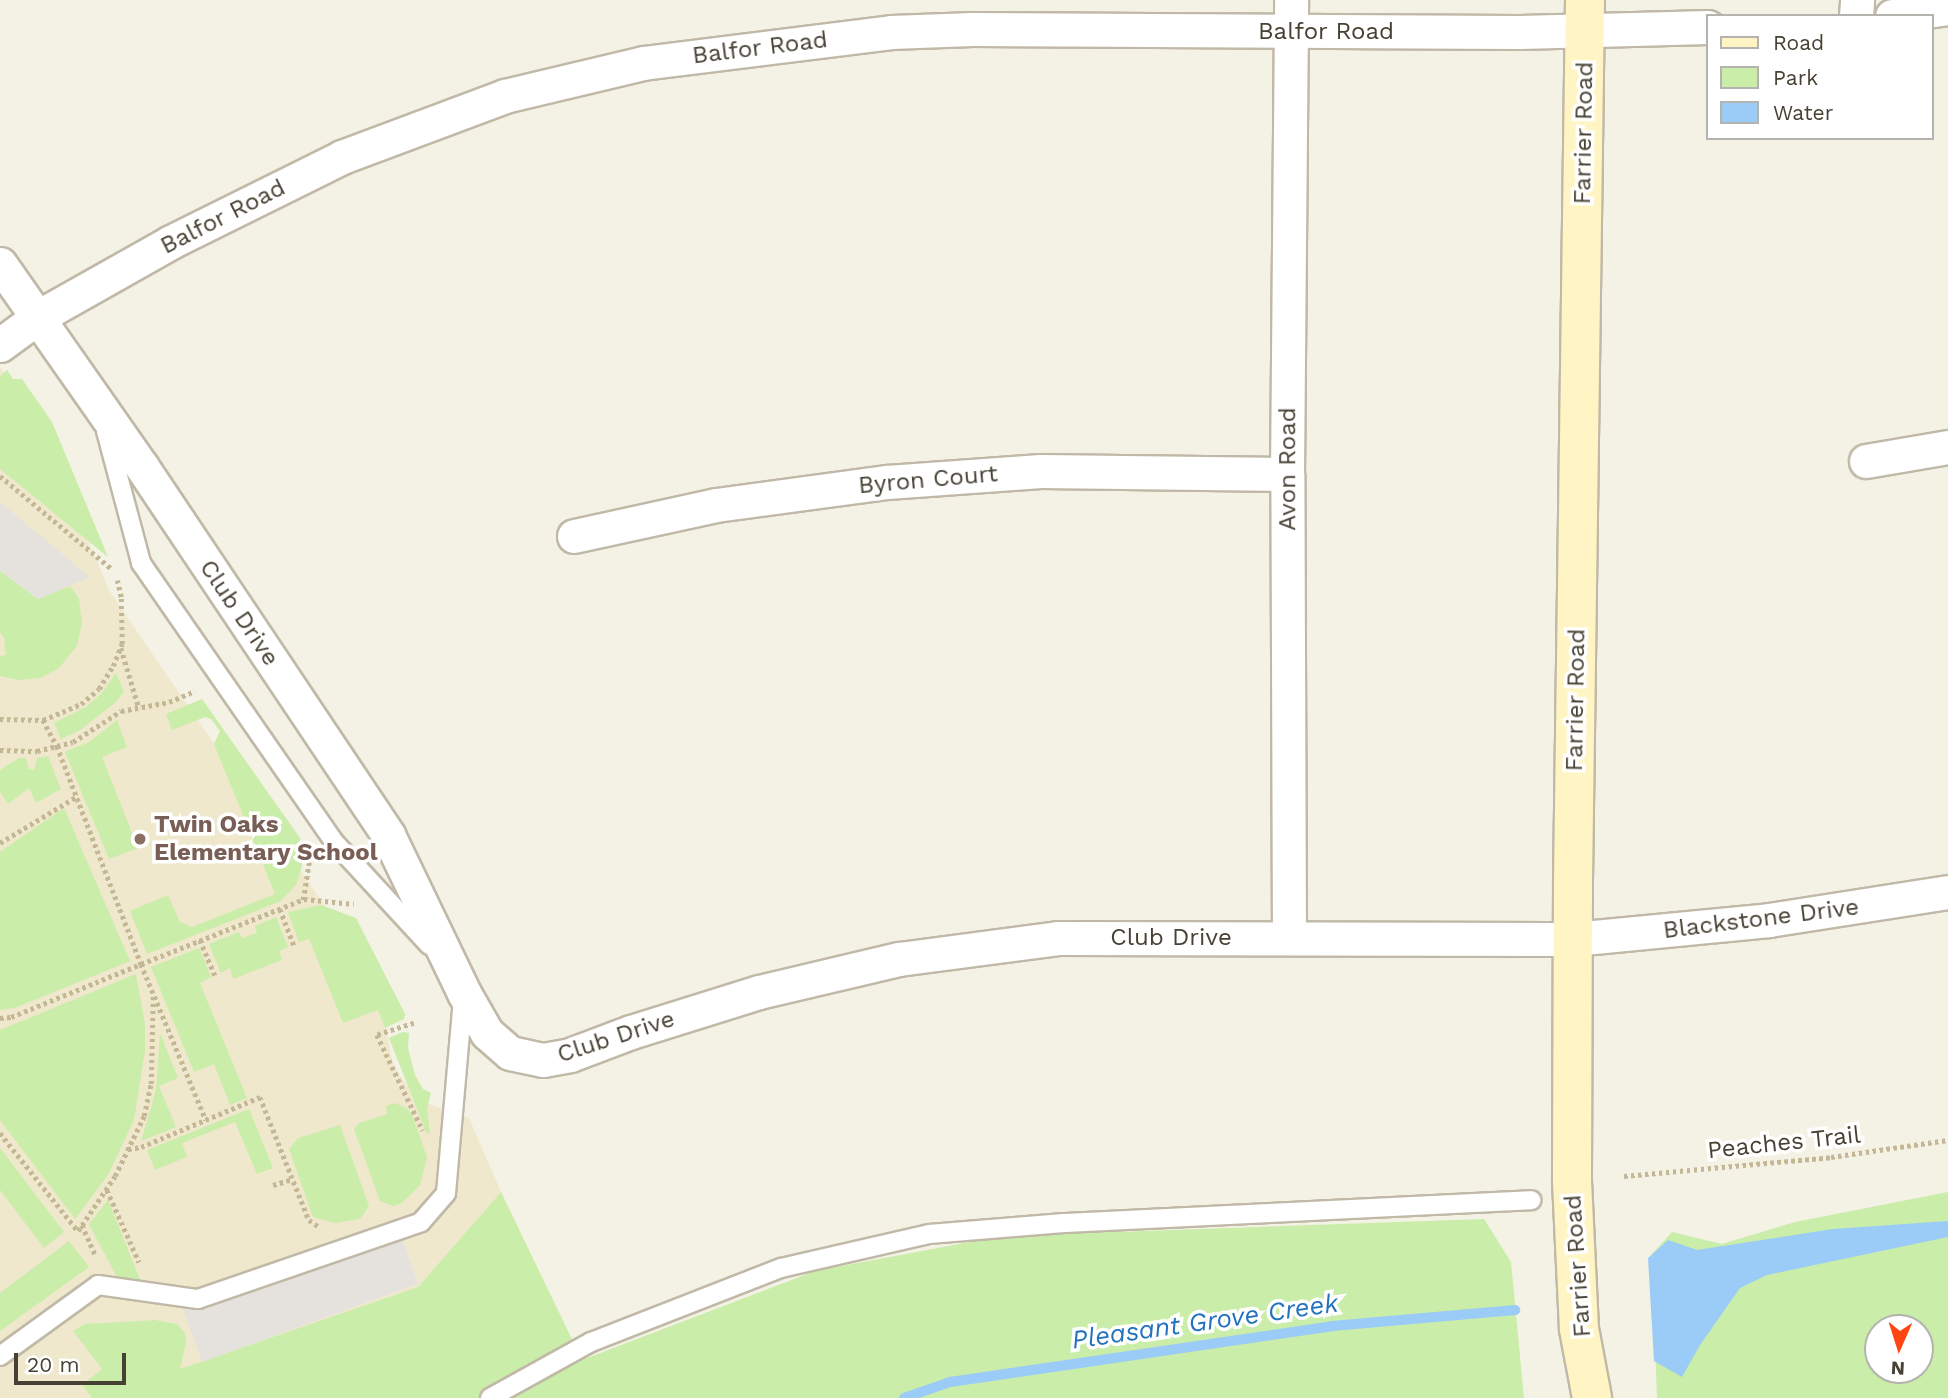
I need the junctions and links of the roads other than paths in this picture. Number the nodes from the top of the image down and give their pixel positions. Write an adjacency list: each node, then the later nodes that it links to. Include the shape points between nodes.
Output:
1 (1948, 8): 2 (street)
2 (1906, 14)
3 (1291, 16): 4 (street, Balfor Road); 7 (street, Balfor Road, via 891,32 643,63 505,96 342,158 171,242); 12 (street, Avon Road)
4 (1585, 16): 5 (street, Balfor Road); 16 (street, Farrier Road)
5 (1706, 27)
6 (0, 264): 7 (street, Club Drive)
7 (38, 317): 8 (street, Balfor Road); 9 (street, Club Drive)
8 (0, 345)
9 (100, 408): 17 (street, Club Drive, via 388,835); 17 (lane, via 141,563 335,843)
10 (1948, 447): 11 (street)
11 (1866, 461)
12 (1287, 474): 13 (street, Byron Court, via 1041,471 887,482 716,505); 15 (street, Avon Road)
13 (574, 536)
14 (1948, 892): 16 (street, Blackstone Drive, via 1769,920)
15 (1290, 938): 16 (street, Club Drive); 17 (street, Club Drive, via 1058,938 899,959 760,992 543,1060 510,1053 487,1033)
16 (1573, 939): 21 (street, Farrier Road, via 1573,1194 1579,1329)
17 (458, 982): 19 (lane, via 446,1193 421,1222 198,1299 98,1286)
18 (1531, 1200): 20 (lane, via 929,1234 781,1268 591,1342)
19 (0, 1356)
20 (490, 1398)
21 (1592, 1398)

